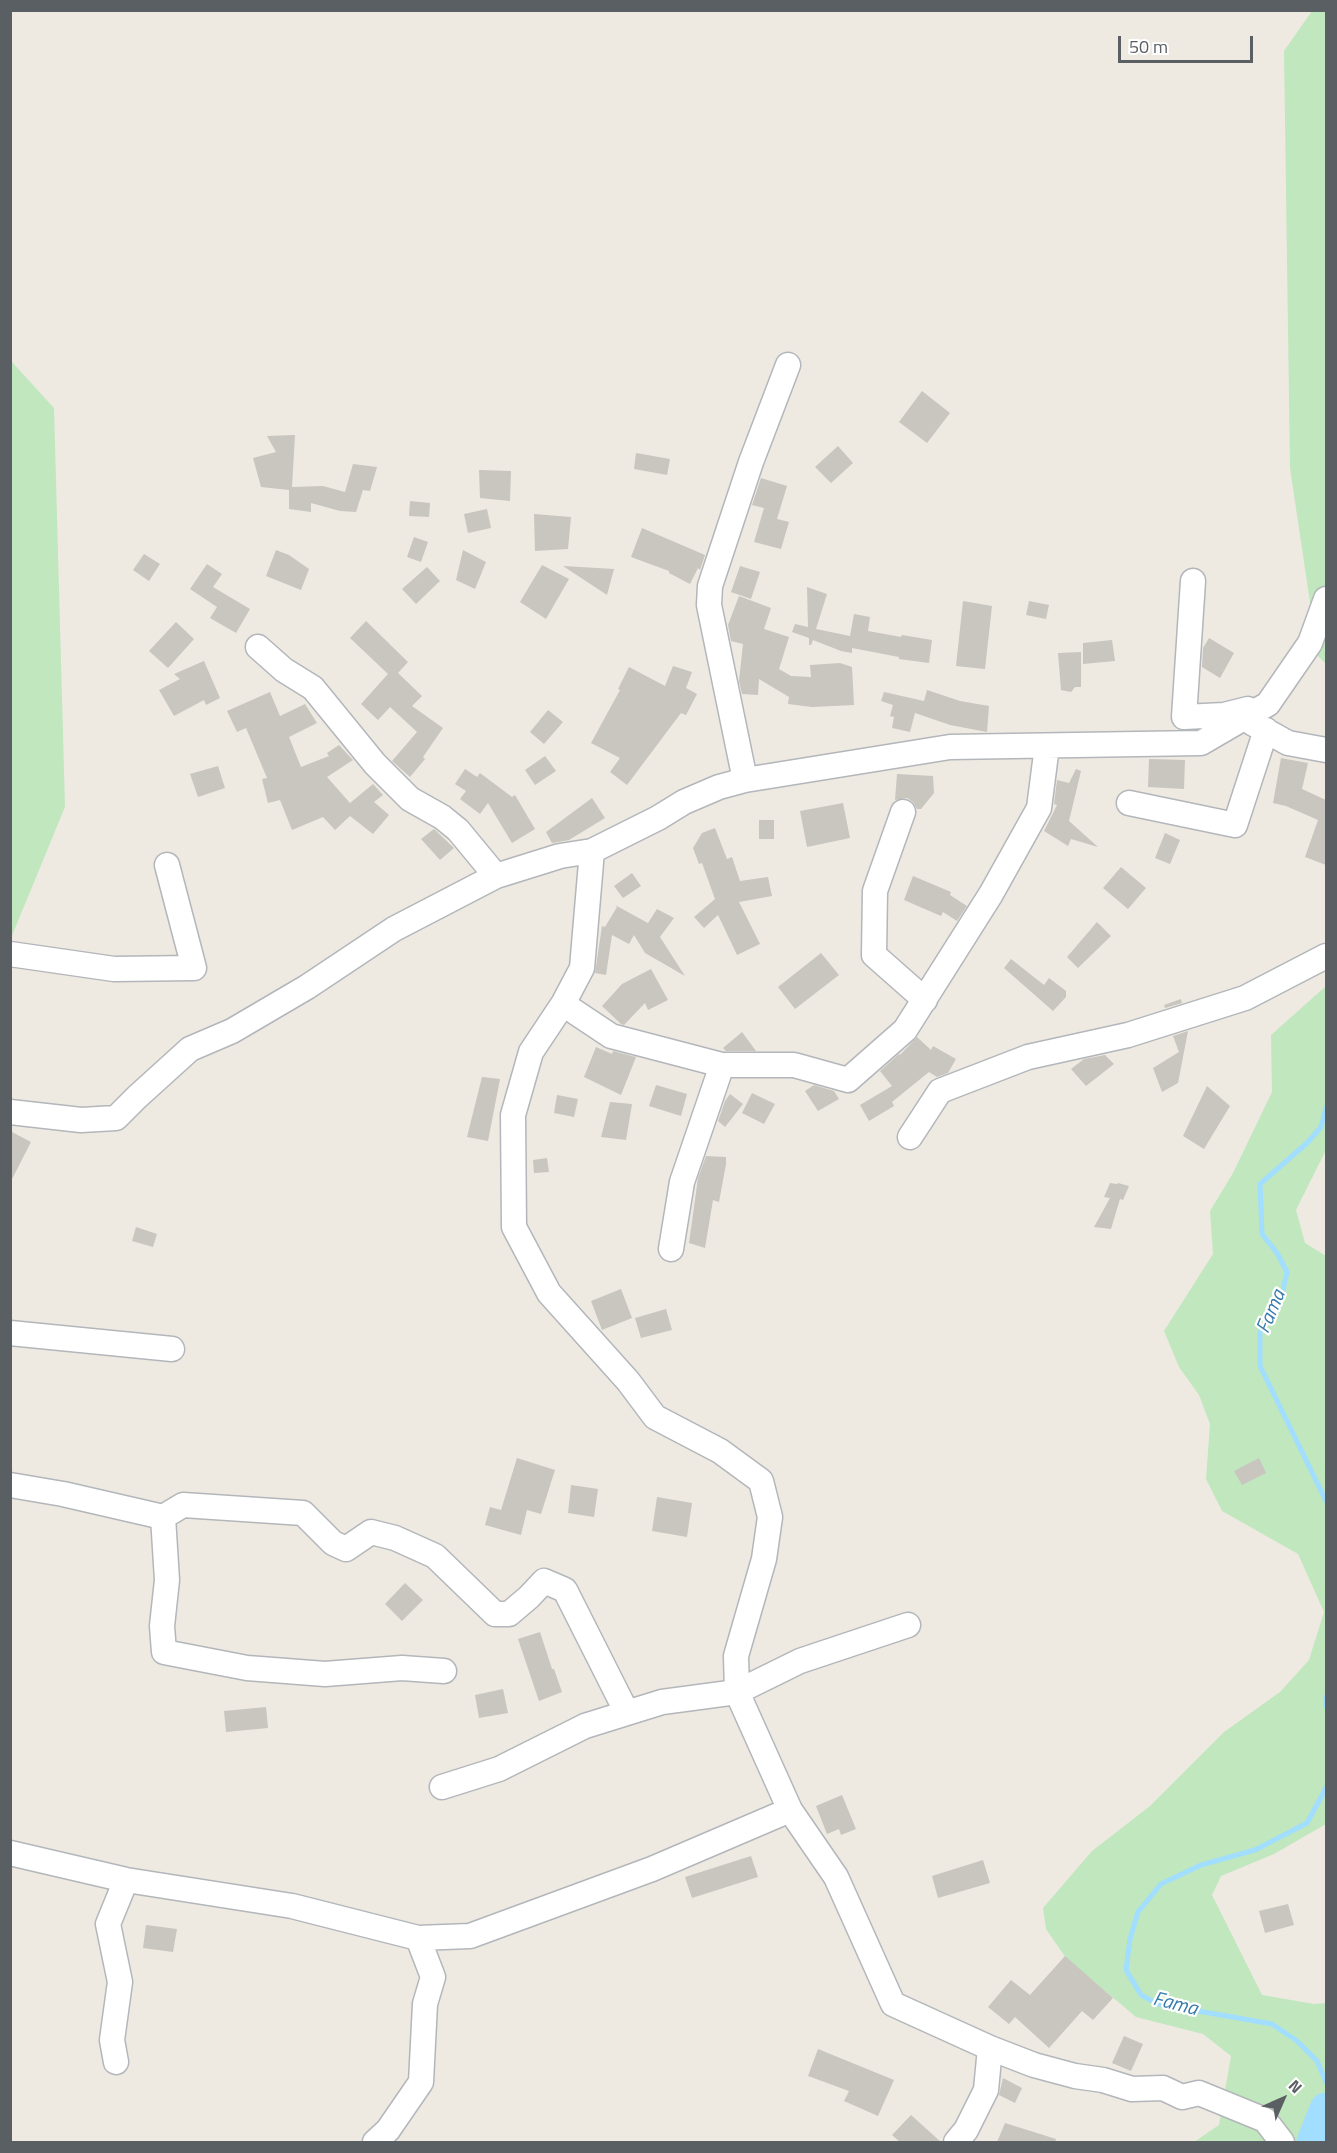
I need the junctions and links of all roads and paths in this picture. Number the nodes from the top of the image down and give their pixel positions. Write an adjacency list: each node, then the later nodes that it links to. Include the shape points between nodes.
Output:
1 (788, 365): 9 (street, via 710,586 709,605)
2 (1193, 581): 5 (street, via 1184,717 1224,715)
3 (1326, 599): 5 (street, via 1310,643)
4 (258, 647): 14 (street, via 284,670 314,688 375,764 410,799 442,816 458,830)
5 (1268, 704): 6 (street)
6 (1255, 725): 7 (street, via 1201,743); 8 (street, via 1288,743); 10 (street, via 1235,825)
7 (1047, 747): 9 (street, via 950,747); 17 (street, via 1039,808 992,894)
8 (1326, 750)
9 (745, 780): 12 (street, via 684,802)
10 (1129, 803)
11 (903, 812): 17 (street, via 875,891 874,955)
12 (592, 851): 14 (street, via 560,856); 18 (street, via 582,968)
13 (167, 865): 15 (street, via 195,968 114,969)
14 (496, 876): 20 (street, via 394,929 232,1031 190,1049 117,1118 81,1120)
15 (10, 954)
16 (1326, 956): 21 (street, via 1245,998 1128,1035 1029,1058 940,1091)
17 (925, 1000): 19 (street, via 905,1030 848,1080 794,1065)
18 (563, 1004): 19 (street, via 611,1036); 29 (street, via 531,1052 513,1115 514,1227 549,1293 628,1381 655,1418 720,1451 760,1481 770,1517 764,1559 735,1656)
19 (722, 1065): 22 (street, via 682,1182)
20 (10, 1112)
21 (910, 1137)
22 (671, 1248)
23 (10, 1333): 24 (street)
24 (172, 1349)
25 (10, 1485): 26 (street)
26 (163, 1517): 28 (street, via 167,1580 162,1626 164,1652 247,1668 325,1674 402,1668); 30 (street, via 183,1505 303,1514 333,1543 346,1549 371,1532 395,1538 435,1557 495,1614 509,1614 544,1581 565,1590)
27 (908, 1625): 29 (street, via 800,1661)
28 (444, 1671)
29 (737, 1692): 30 (street, via 662,1702); 32 (street)
30 (627, 1713): 31 (street, via 585,1726 499,1769)
31 (442, 1787)
32 (790, 1810): 35 (street, via 652,1869 470,1936); 36 (street, via 836,1877 893,2004)
33 (10, 1853): 34 (street)
34 (126, 1880): 35 (street, via 292,1906); 37 (street, via 108,1924 120,1982 112,2040)
35 (418, 1938): 38 (street, via 433,1977 425,2004 421,2082 388,2130)
36 (990, 2048): 39 (street, via 986,2090); 40 (street, via 1034,2065 1132,2090 1163,2088 1182,2097 1199,2093 1265,2120)
37 (116, 2062)
38 (375, 2142)
39 (956, 2142)
40 (1282, 2142)

